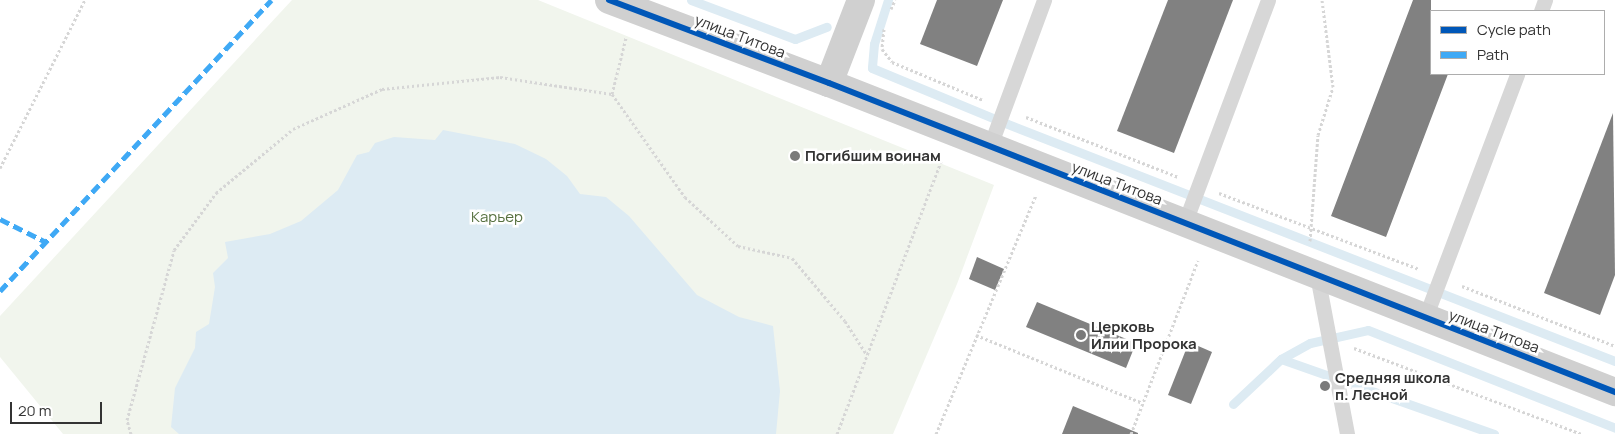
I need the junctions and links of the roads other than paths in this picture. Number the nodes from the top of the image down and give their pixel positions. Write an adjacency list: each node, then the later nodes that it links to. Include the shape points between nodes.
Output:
1 (861, 0): 6 (street)
2 (1044, 0): 7 (lane)
3 (1268, 0): 8 (lane)
4 (617, 1): 6 (street, улица Титова)
5 (1518, 75): 10 (lane)
6 (829, 83): 7 (street, улица Титова)
7 (990, 146): 8 (street, улица Титова)
8 (1185, 222): 9 (street, улица Титова)
9 (1317, 275): 10 (street, улица Титова); 12 (lane)
10 (1425, 318): 11 (street, улица Титова)
11 (1614, 388)
12 (1347, 434)

